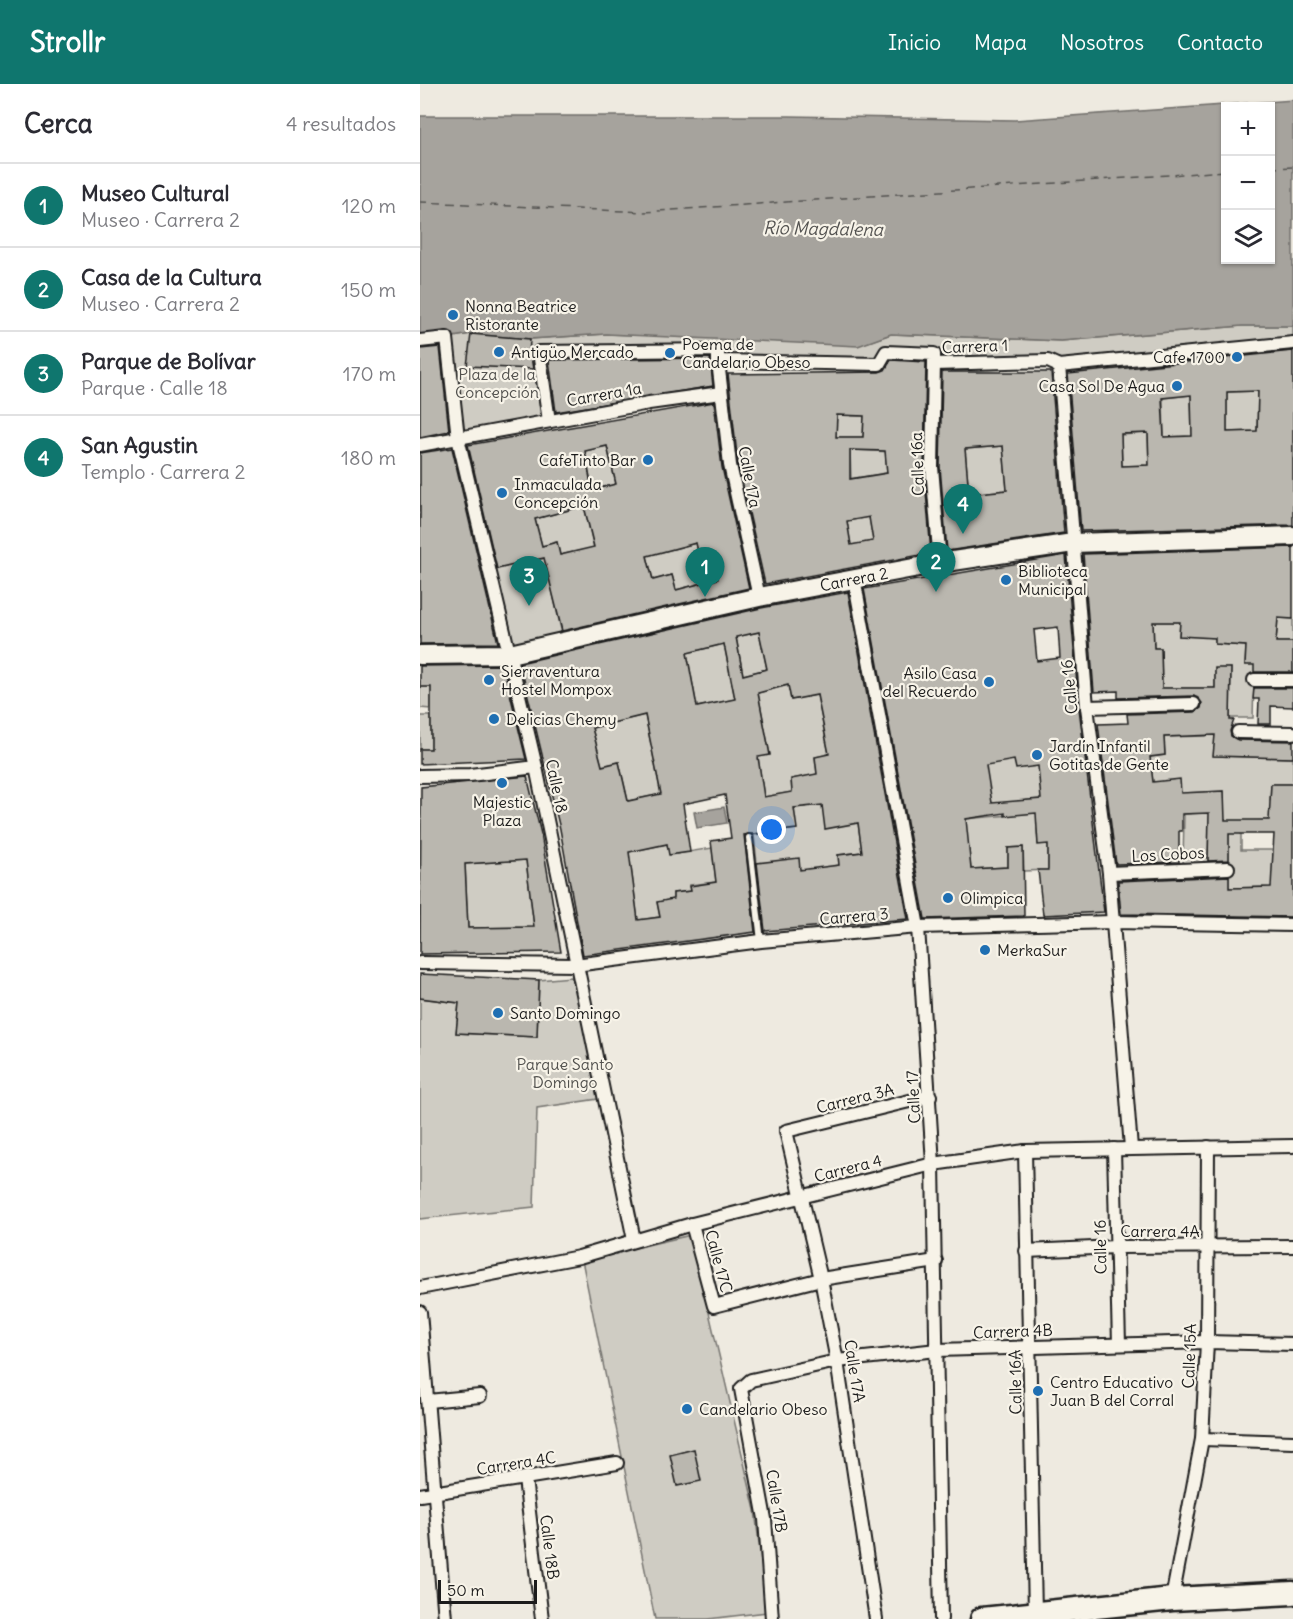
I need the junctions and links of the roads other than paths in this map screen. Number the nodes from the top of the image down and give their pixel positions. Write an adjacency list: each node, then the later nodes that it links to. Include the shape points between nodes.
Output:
1 (420, 341): 8 (street, Calle 18, via 447,338)
2 (1293, 343): 5 (street, Carrera 1)
3 (718, 362): 4 (street, Carrera 1, via 879,363 886,352 934,354); 6 (street, Calle 17a); 7 (street, via 718,350 539,352)
4 (934, 364): 5 (street, Carrera 1, via 1048,361); 12 (street, Calle 16a, via 932,467)
5 (1059, 366): 11 (street, Calle 16)
6 (721, 393): 7 (street, Carrera 1a); 14 (street, Calle 17a, via 730,465)
7 (549, 421): 8 (street, Carrera 1a)
8 (458, 438): 9 (street); 15 (street, Calle 18)
9 (420, 445)
10 (1293, 536): 11 (main road, Carrera 2)
11 (1073, 543): 12 (main road, Carrera 2); 20 (street, Calle 16)
12 (940, 563): 13 (main road, Carrera 2)
13 (854, 578): 14 (main road, Carrera 2); 30 (street, Calle 17)
14 (759, 597): 15 (main road, Carrera 2)
15 (510, 654): 16 (main road, Carrera 2); 23 (street, Calle 18)
16 (420, 655)
17 (1254, 680): 18 (street)
18 (1293, 680)
19 (1194, 704): 20 (street)
20 (1087, 707): 27 (street, Calle 16)
21 (1238, 732): 22 (street)
22 (1293, 733)
23 (536, 767): 24 (street); 33 (street, Calle 18)
24 (420, 776)
25 (749, 838): 31 (lane)
26 (1228, 868): 27 (street, Los Cobos)
27 (1109, 873): 28 (street, Calle 16)
28 (1113, 922): 29 (street, Carrera 3); 30 (street, Carrera 3); 38 (street, Calle 16)
29 (1293, 925)
30 (918, 927): 31 (street, Carrera 3); 34 (street, Calle 17)
31 (761, 941): 33 (street, Carrera 3)
32 (420, 963): 33 (street, Carrera 3)
33 (575, 964): 44 (street, Calle 18)
34 (930, 1096): 35 (street, Carrera 3A); 41 (street, Calle 17)
35 (786, 1131): 42 (street, Calle 17A)
36 (1293, 1146): 37 (street, Carrera 4)
37 (1208, 1147): 38 (street, Carrera 4); 47 (street, Calle 15A)
38 (1131, 1148): 39 (street, Carrera 4)
39 (1114, 1149): 40 (street, Carrera 4); 46 (street, Calle 16)
40 (1025, 1151): 41 (street, Carrera 4); 48 (street, Calle 16A)
41 (933, 1164): 42 (street, Carrera 4); 49 (street, Calle 17)
42 (802, 1197): 43 (street, Carrera 4); 50 (street, Calle 17A)
43 (692, 1224): 44 (street, Carrera 4); 50 (street, Calle 17C, via 714,1306)
44 (634, 1240): 51 (street, Carrera 4, via 579,1257)
45 (1293, 1246): 47 (street, Carrera 4A)
46 (1116, 1247): 47 (street, Carrera 4A); 48 (street, Carrera 4A); 54 (street, Calle 16)
47 (1206, 1248): 53 (street, Calle 15A)
48 (1026, 1251): 56 (street, Calle 16A)
49 (936, 1261): 50 (street); 57 (street, Calle 17)
50 (821, 1279): 58 (street, Calle 17A)
51 (420, 1288)
52 (420, 1312): 59 (street)
53 (1207, 1342): 54 (street, Carrera 4B); 55 (street, Carrera 4B); 63 (street, Calle 15A)
54 (1119, 1344): 56 (street, Carrera 4B)
55 (1293, 1344)
56 (1031, 1347): 57 (street, Carrera 4B); 71 (street, Calle 16A)
57 (938, 1350): 58 (street, Carrera 4B); 78 (street, Calle 17)
58 (837, 1361): 60 (street, Carrera 4B, via 751,1380); 77 (street, Calle 17A)
59 (423, 1383): 62 (street)
60 (741, 1389): 76 (street, Calle 17B, via 765,1519)
61 (480, 1396): 62 (street)
62 (428, 1401): 67 (street)
63 (1202, 1439): 64 (street); 70 (street, Calle 15A)
64 (1293, 1442)
65 (617, 1463): 66 (street, Carrera 4C)
66 (525, 1479): 67 (street, Carrera 4C); 75 (street, Calle 18B)
67 (434, 1493): 68 (street, Carrera 4C); 74 (street)
68 (420, 1495)
69 (1293, 1593): 70 (highway)
70 (1172, 1599): 72 (highway)
71 (1035, 1612): 72 (highway); 73 (highway)
72 (1120, 1612)
73 (1008, 1617): 79 (highway)
74 (445, 1619)
75 (542, 1619)
76 (772, 1619)
77 (876, 1619)
78 (941, 1619)
79 (982, 1619)

